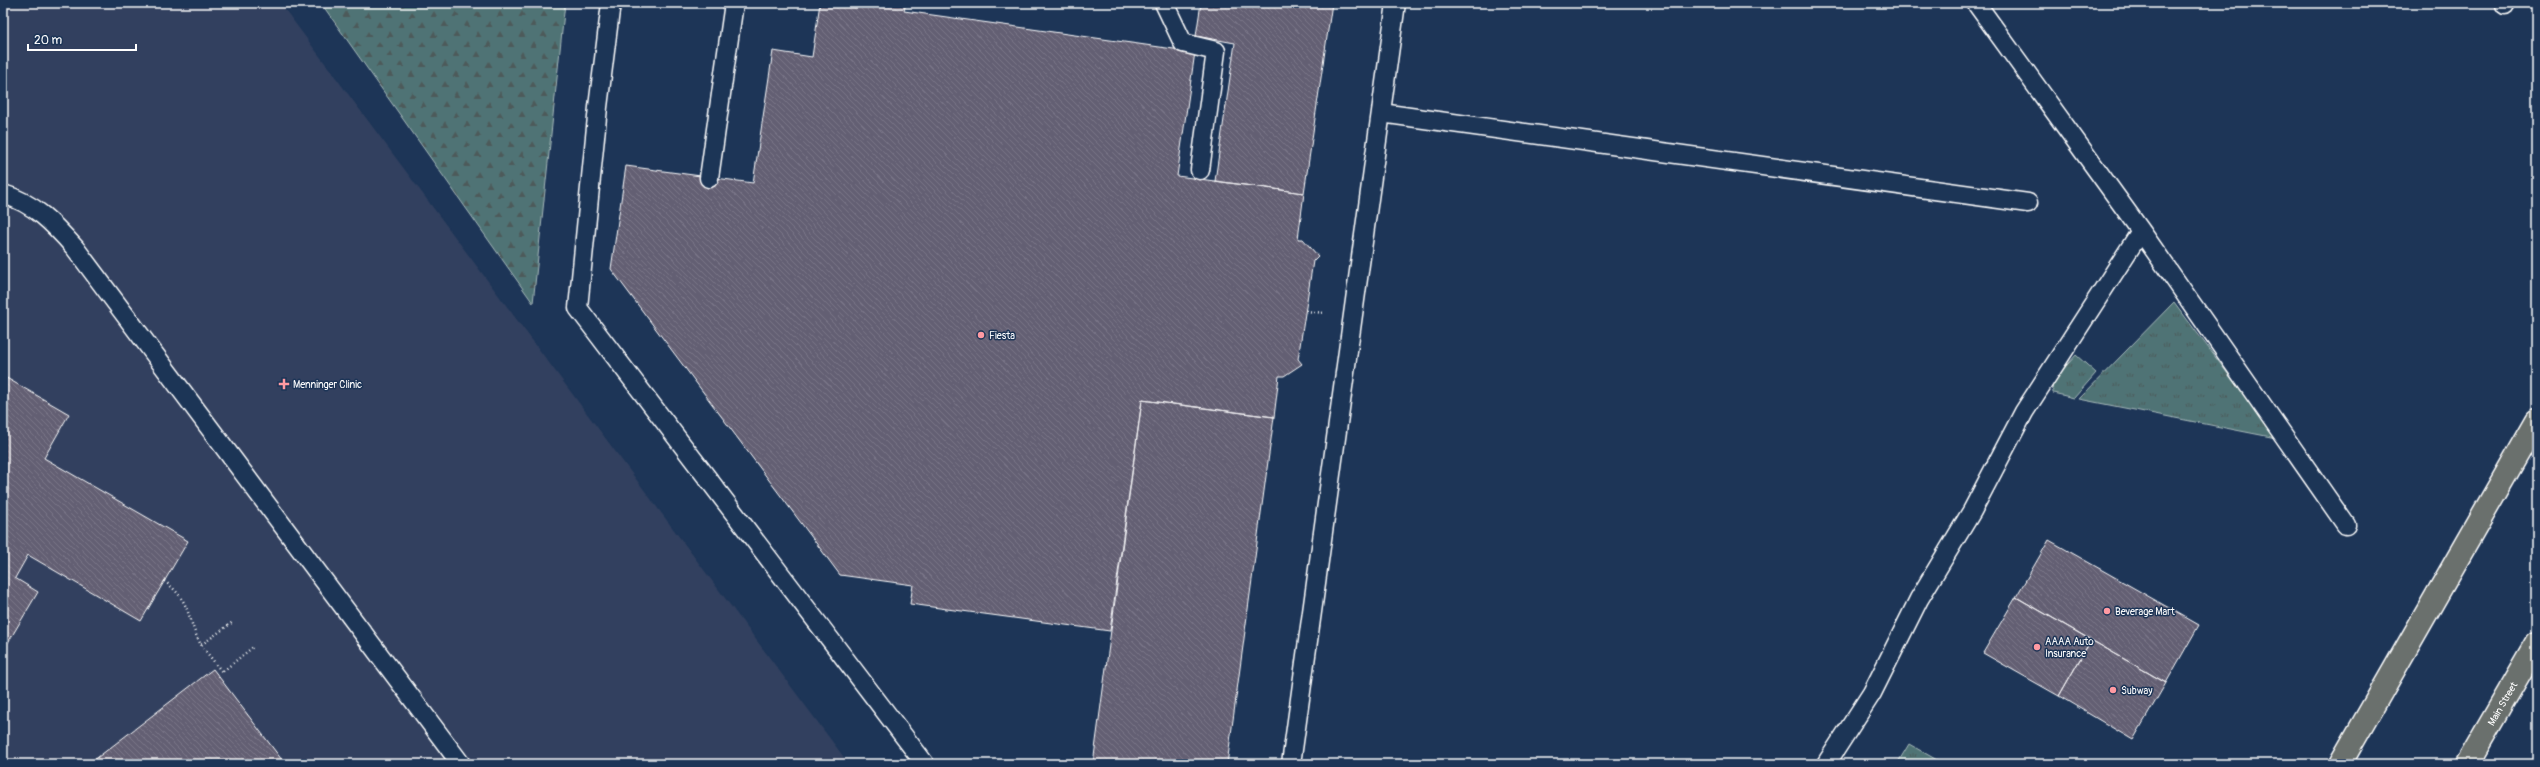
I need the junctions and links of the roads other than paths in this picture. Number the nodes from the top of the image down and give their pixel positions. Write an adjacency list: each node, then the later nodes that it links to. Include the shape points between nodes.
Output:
1 (611, 3): 16 (lane, via 578,308)
2 (734, 3): 8 (lane)
3 (1164, 3): 7 (lane, via 1183,43 1216,51)
4 (1396, 3): 6 (lane)
5 (1976, 3): 11 (lane)
6 (1380, 113): 10 (lane); 17 (lane)
7 (1200, 170)
8 (710, 178)
9 (3, 194): 15 (lane, via 18,199 51,221 75,248)
10 (2028, 203)
11 (2141, 232): 13 (lane); 18 (lane, via 2024,412 1972,511 1919,600 1872,693)
12 (2537, 420): 19 (highway)
13 (2346, 525)
14 (2537, 643): 20 (highway, Main Street)
15 (461, 764)
16 (925, 764)
17 (1291, 764)
18 (1826, 764)
19 (2340, 764)
20 (2467, 764)

